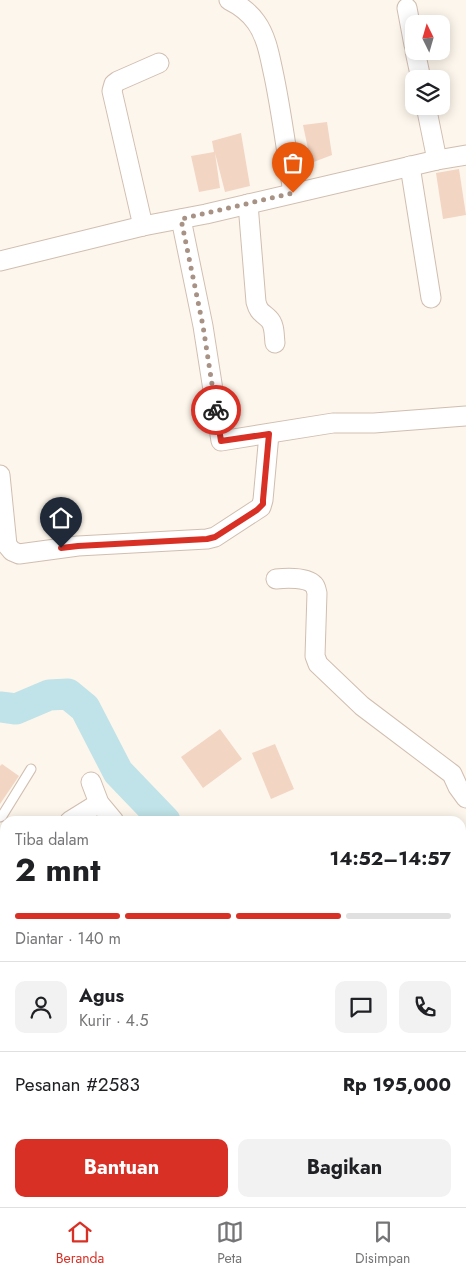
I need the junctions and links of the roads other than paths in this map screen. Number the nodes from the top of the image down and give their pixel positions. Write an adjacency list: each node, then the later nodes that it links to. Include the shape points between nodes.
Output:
1 (229, 0): 9 (street, via 256,21 265,40 279,100)
2 (406, 8): 3 (street)
3 (408, 15)
4 (159, 63): 12 (street, via 118,81 112,90)
5 (428, 115): 7 (street)
6 (466, 155): 7 (street)
7 (437, 160): 8 (street)
8 (410, 166): 9 (street); 14 (street)
9 (293, 193): 10 (street)
10 (248, 204): 11 (street); 15 (street, via 256,302 262,315 273,325)
11 (181, 219): 12 (street); 17 (street, via 203,326 221,441)
12 (143, 226): 13 (street)
13 (0, 262)
14 (431, 298)
15 (276, 343)
16 (466, 416): 17 (street, via 332,423)
17 (269, 434): 18 (street, via 263,504 215,537 207,539 78,546 19,554 7,545)
18 (0, 475)
19 (276, 579): 22 (street, via 312,582 317,593 314,656 318,664 362,706 452,774)
20 (31, 769): 24 (lane)
21 (91, 782): 23 (street)
22 (466, 798)
23 (100, 803): 25 (street); 26 (street)
24 (2, 816)
25 (78, 816)
26 (110, 816)

